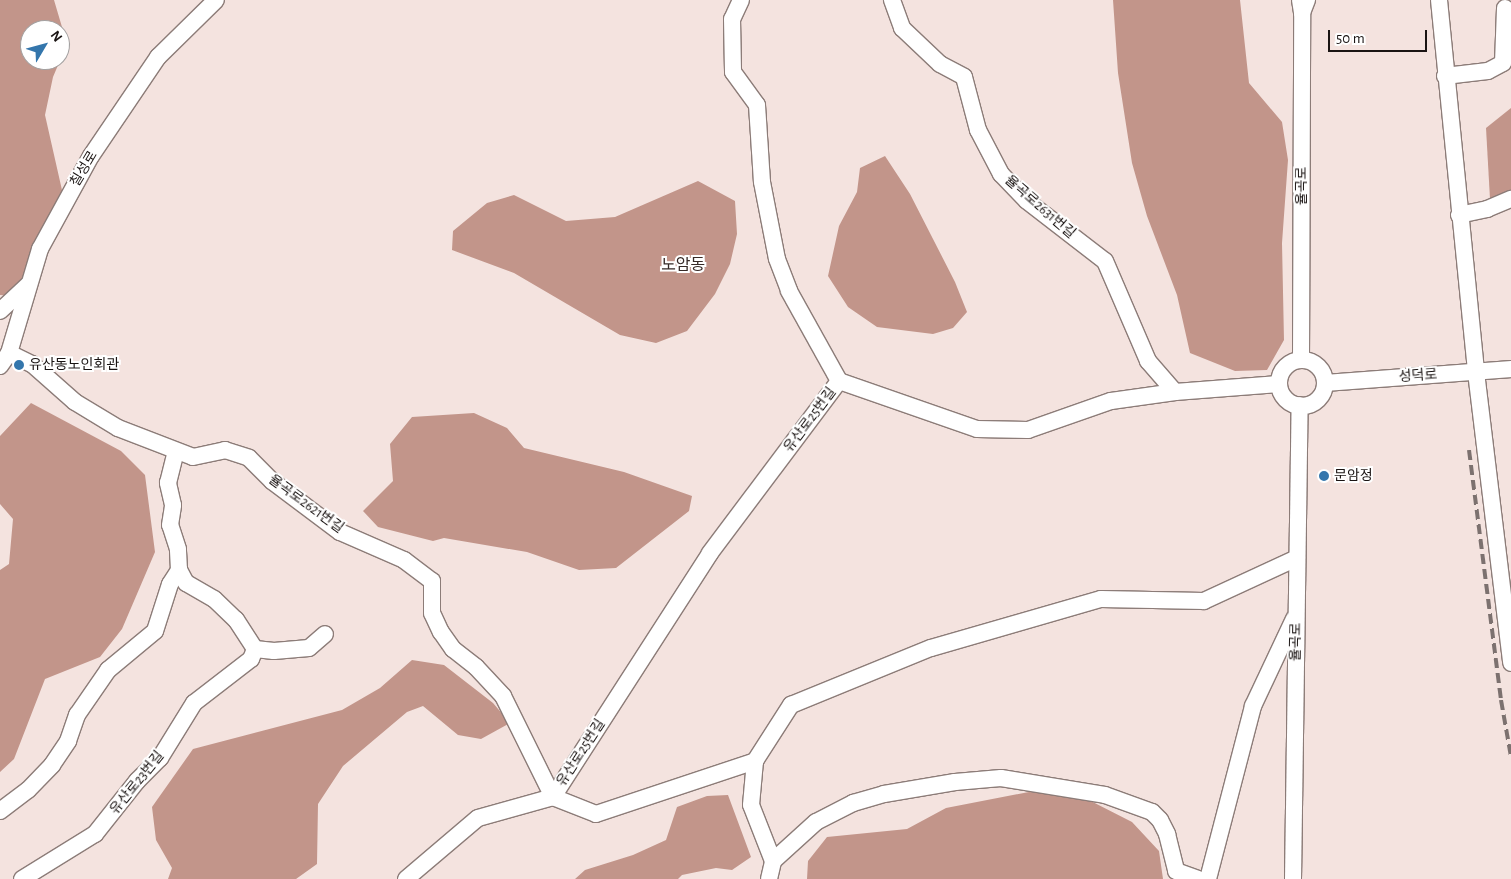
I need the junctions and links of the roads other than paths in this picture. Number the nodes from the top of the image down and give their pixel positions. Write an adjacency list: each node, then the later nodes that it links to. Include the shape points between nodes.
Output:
1 (216, 0): 12 (street, 칠성로, via 158,57 91,156 44,241)
2 (741, 0): 18 (street, 유산로25번길, via 732,19 732,72 757,105 762,182 777,259 789,291)
3 (892, 0): 21 (street, 율곡로2631번길, via 902,28 940,64 964,77 978,130 1001,174 1028,201 1105,261 1148,361)
4 (1439, 0): 7 (street)
5 (1303, 4): 15 (street, 율곡로)
6 (1505, 8): 7 (street, via 1502,63 1488,71)
7 (1445, 76): 11 (street)
8 (1511, 199): 9 (street)
9 (1487, 209): 10 (street); 11 (street)
10 (1511, 209)
11 (1460, 215): 17 (street)
12 (28, 285): 13 (street); 14 (street, 칠성로)
13 (0, 311)
14 (5, 360): 23 (street, 율곡로2621번길, via 32,364 75,402 118,428)
15 (1302, 360): 19 (street, via 1315,364); 20 (street, via 1287,365)
16 (1511, 369): 17 (street, 성덕로)
17 (1476, 372): 19 (street, 성덕로); 29 (street)
18 (840, 380): 21 (street, via 977,429 1028,430 1111,401); 31 (street, 유산로25번길, via 710,553)
19 (1325, 383): 22 (street, via 1314,402)
20 (1279, 384): 21 (street); 22 (street, via 1286,400)
21 (1175, 392)
22 (1300, 406): 24 (street, 율곡로)
23 (176, 451): 25 (street, via 168,483 172,506 170,525 178,549); 31 (street, 율곡로2621번길, via 192,457 225,450 248,458 272,481 340,532 404,560 432,581 432,613 441,632 452,649 476,666 504,696)
24 (1298, 558): 26 (street, 율곡로); 30 (street, via 1204,601 1101,599 930,648 791,705)
25 (179, 570): 28 (street, via 186,583 214,599 236,620); 32 (street, via 170,584 155,631 108,670 82,707 68,741 52,765 28,790)
26 (1296, 614): 38 (street, via 1253,706); 39 (street, 율곡로)
27 (325, 634): 28 (street, via 309,648)
28 (255, 649): 35 (street, 유산로23번길, via 250,659 194,703 160,758 137,781 95,834)
29 (1511, 663)
30 (755, 761): 31 (street, 유산로25번길, via 596,814); 33 (street, via 751,805)
31 (553, 797): 36 (street, 유산로25번길, via 478,818)
32 (0, 811)
33 (773, 861): 34 (street, via 816,822 853,803 946,783 1001,778 1105,795 1152,812 1167,834); 37 (street)
34 (1184, 877)
35 (22, 879)
36 (406, 879)
37 (769, 879)
38 (1208, 879)
39 (1293, 879)

